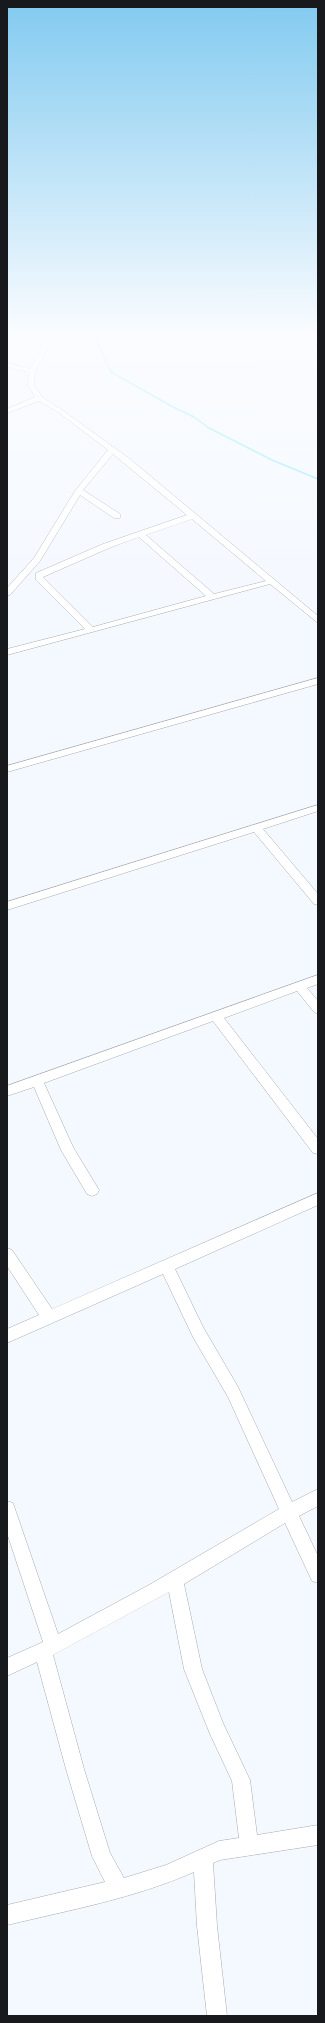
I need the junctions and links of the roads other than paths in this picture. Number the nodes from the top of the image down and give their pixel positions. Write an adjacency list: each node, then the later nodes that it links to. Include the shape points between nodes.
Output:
1 (85, 430): 2 (street)
2 (111, 451): 3 (street); 5 (street, via 127,461)
3 (79, 491): 4 (street); 8 (street, via 37,559)
4 (117, 516)
5 (192, 516): 6 (street); 7 (street)
6 (140, 534): 9 (street); 11 (street, via 39,575 39,578)
7 (270, 582): 9 (street); 10 (street)
8 (7, 593)
9 (212, 597): 11 (street)
10 (318, 620)
11 (91, 630): 12 (street)
12 (7, 652)
13 (318, 681): 14 (street)
14 (7, 770)
15 (318, 808): 16 (street)
16 (256, 828): 17 (street); 18 (street)
17 (318, 901)
18 (7, 906)
19 (318, 978): 20 (street)
20 (299, 986): 21 (street); 22 (street)
21 (318, 1009)
22 (216, 1016): 23 (street); 25 (street)
23 (37, 1080): 24 (street); 26 (street, via 68,1150)
24 (7, 1091)
25 (318, 1150)
26 (92, 1190)
27 (318, 1199): 29 (street)
28 (7, 1254): 30 (street)
29 (166, 1266): 30 (street); 34 (street, via 198,1332 232,1392)
30 (49, 1318): 31 (street)
31 (7, 1336)
32 (318, 1497): 34 (street)
33 (7, 1509): 37 (street)
34 (287, 1512): 35 (street); 36 (street)
35 (318, 1575)
36 (175, 1580): 37 (street); 40 (street, via 193,1669 216,1728 241,1780)
37 (48, 1649): 38 (street); 42 (street, via 102,1856)
38 (7, 1667)
39 (318, 1834): 40 (street)
40 (249, 1846): 41 (street, via 219,1851)
41 (203, 1858): 42 (street, via 167,1874); 44 (street, via 207,1926)
42 (119, 1888): 43 (street)
43 (7, 1915)
44 (217, 2016)

